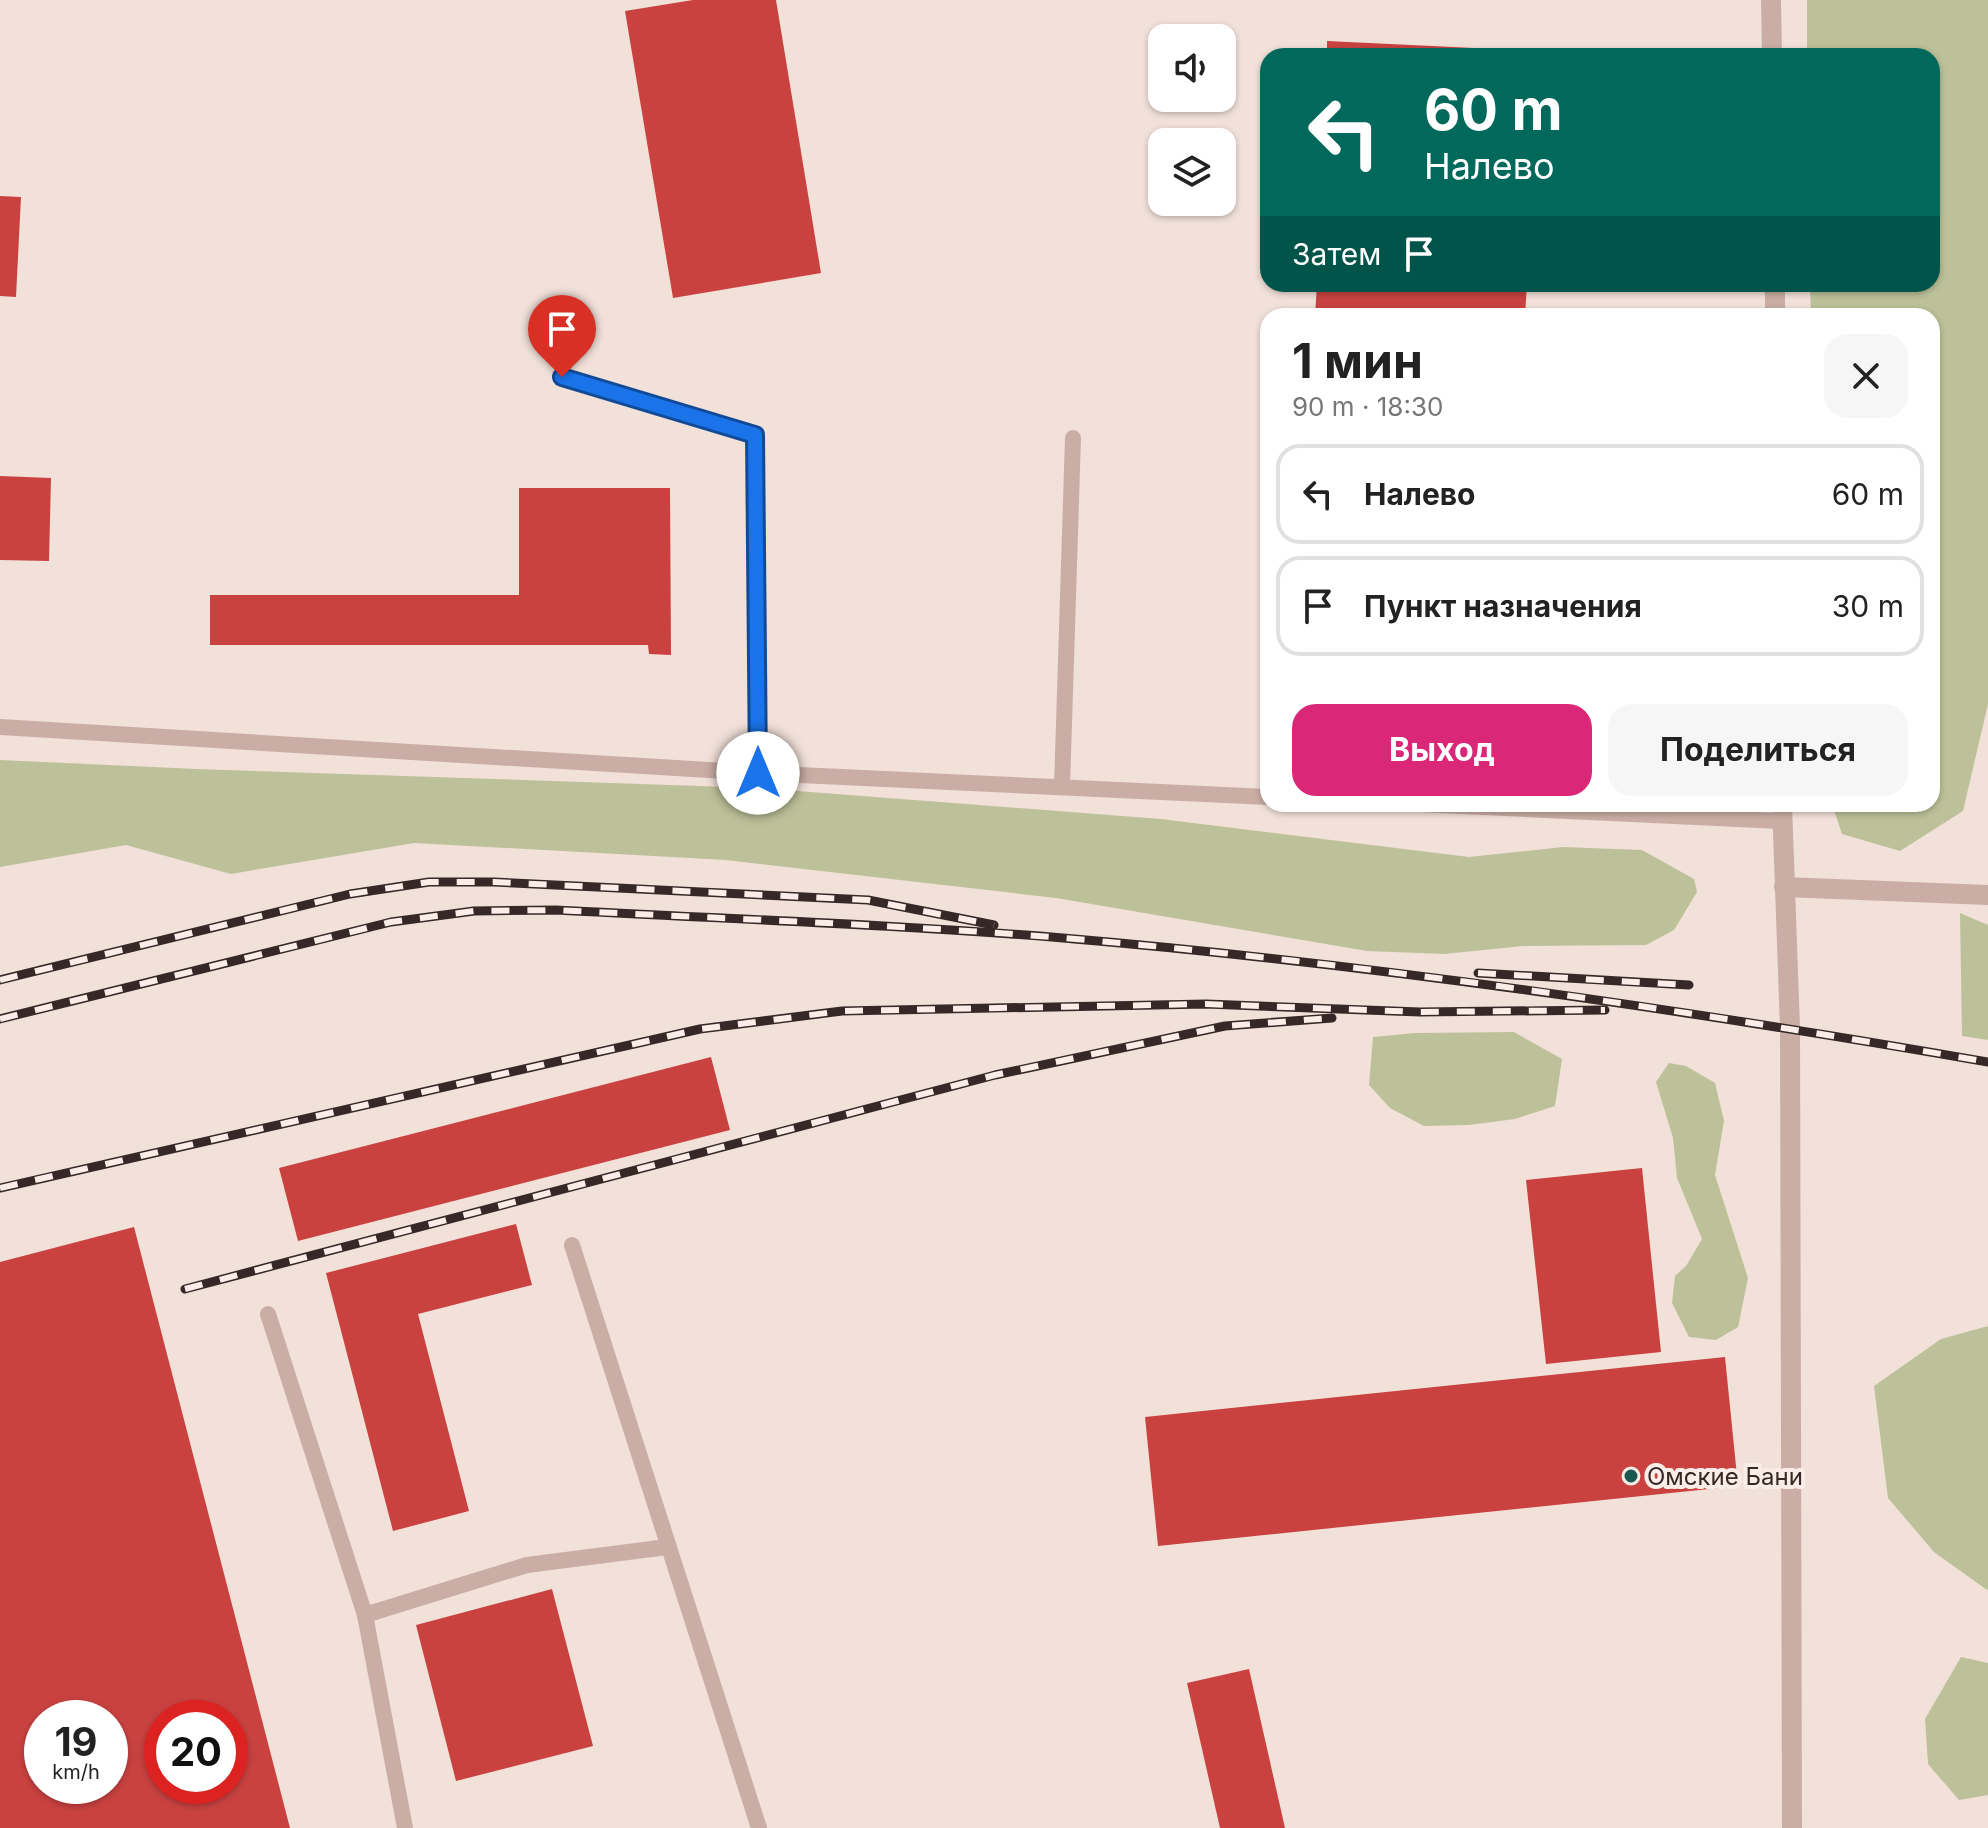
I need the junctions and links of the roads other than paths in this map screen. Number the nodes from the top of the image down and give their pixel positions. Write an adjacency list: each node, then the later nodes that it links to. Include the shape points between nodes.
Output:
1 (1771, 0): 2 (street)
2 (1772, 48)
3 (562, 377): 6 (lane, via 755,435)
4 (1073, 438): 7 (lane)
5 (0, 727): 6 (lane)
6 (758, 773): 7 (lane)
7 (1062, 787): 8 (lane)
8 (1260, 797)
9 (1742, 812): 10 (lane)
10 (1782, 813): 11 (street)
11 (1784, 887): 12 (street); 19 (street, via 1790,1028)
12 (1988, 895)
13 (572, 1245): 15 (lane)
14 (268, 1314): 16 (lane)
15 (667, 1547): 16 (lane, via 527,1565); 18 (lane)
16 (365, 1615): 17 (lane)
17 (405, 1828)
18 (759, 1828)
19 (1792, 1828)

